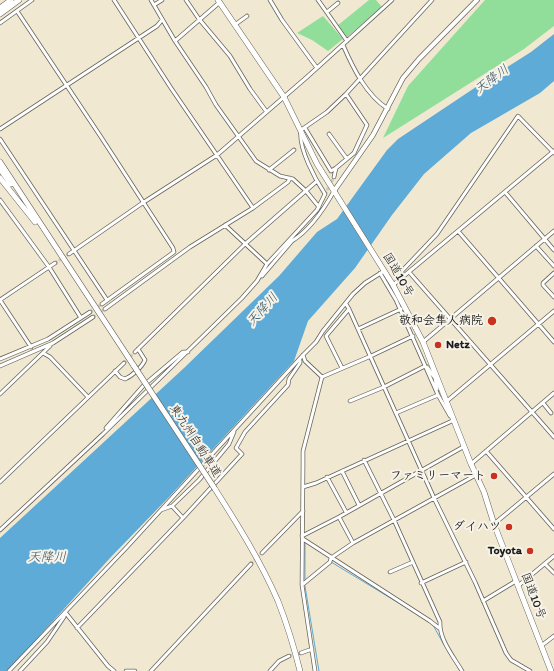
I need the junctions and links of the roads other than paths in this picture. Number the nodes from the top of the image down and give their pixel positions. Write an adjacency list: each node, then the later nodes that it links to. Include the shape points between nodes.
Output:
1 (11, 0): 16 (highway)
2 (19, 0): 19 (highway)
3 (32, 0): 17 (street)
4 (114, 0): 25 (street)
5 (151, 0): 15 (street)
6 (162, 0): 15 (street)
7 (186, 0): 21 (street)
8 (270, 0): 29 (street)
9 (318, 0): 18 (street)
10 (392, 0): 27 (street)
11 (432, 0): 30 (street)
12 (477, 0): 34 (street, via 409,70 398,86)
13 (219, 1): 21 (street); 24 (highway, 国道10号)
14 (338, 3): 18 (street)
15 (154, 5): 22 (street)
16 (0, 8)
17 (17, 11): 23 (street); 31 (street)
18 (327, 12): 27 (street)
19 (0, 14)
20 (247, 16): 24 (street)
21 (199, 19): 26 (street); 35 (street, via 230,56)
22 (162, 20): 25 (street, via 157,26); 26 (street)
23 (0, 23)
24 (236, 24): 33 (highway, 国道10号)
25 (138, 37): 31 (street); 44 (street)
26 (175, 41): 39 (street, via 216,105)
27 (347, 41): 28 (street)
28 (343, 45): 29 (street); 30 (street)
29 (317, 68): 33 (street)
30 (360, 80): 32 (street); 34 (street, via 381,105)
31 (66, 85): 37 (street); 61 (street)
32 (346, 94): 36 (street); 43 (street, via 367,125)
33 (284, 97): 35 (street); 36 (highway, 国道10号)
34 (388, 109): 45 (street)
35 (266, 111): 39 (street)
36 (303, 129): 49 (street, via 331,171); 56 (street, via 299,138); 58 (highway, 国道10号, via 317,164)
37 (0, 130)
38 (329, 134): 47 (street)
39 (239, 135): 44 (street); 51 (street, via 256,162)
40 (0, 139): 74 (street)
41 (294, 150): 51 (street)
42 (554, 152): 59 (street); 84 (street, via 518,116 437,234 401,272)
43 (354, 154): 45 (street); 47 (street)
44 (217, 155): 61 (street); 63 (street)
45 (359, 157): 58 (street)
46 (0, 159): 52 (highway)
47 (347, 159): 49 (street)
48 (0, 162): 52 (highway, 東九州自動車道)
49 (336, 168): 53 (street)
50 (0, 169): 69 (highway, 東九州自動車道)
51 (269, 170): 55 (street)
52 (7, 173): 69 (highway, 東九州自動車道)
53 (334, 177)
54 (0, 178): 81 (highway)
55 (290, 178): 57 (street); 63 (street)
56 (316, 181): 57 (street); 62 (street, via 325,194)
57 (306, 191): 62 (street); 71 (street)
58 (334, 191): 64 (street); 80 (highway, 国道10号)
59 (505, 192): 67 (street); 70 (street)
60 (0, 200): 79 (street)
61 (144, 202): 74 (street); 90 (street, via 174,252)
62 (319, 207): 65 (street)
63 (253, 208): 66 (street)
64 (320, 213): 65 (street); 86 (street)
65 (309, 218): 77 (street)
66 (225, 225): 71 (street); 90 (street, via 190,247 105,309 102,304)
67 (458, 231): 82 (street); 85 (street)
68 (554, 231): 70 (street)
69 (48, 236): 81 (highway, 東九州自動車道)
70 (545, 238): 72 (street); 73 (street)
71 (245, 244): 77 (street); 117 (street, via 137,351 145,360 136,371 125,379)
72 (536, 246): 78 (street); 85 (street)
73 (554, 250)
74 (73, 251): 75 (street); 90 (street)
75 (69, 254)
76 (55, 264): 79 (street)
77 (267, 264): 86 (street)
78 (554, 266)
79 (49, 267): 89 (street); 97 (street)
80 (382, 270): 87 (highway, 国道10号); 91 (street, via 353,294); 93 (street)
81 (71, 271): 190 (highway, 東九州自動車道, bridge, via 248,542 287,625)
82 (409, 272): 84 (street); 98 (street)
83 (554, 273): 88 (street, via 543,283)
84 (403, 277): 87 (street)
85 (498, 278): 98 (street); 99 (street)
86 (257, 280): 106 (street)
87 (393, 285): 102 (highway, 国道10号)
88 (554, 298)
89 (0, 300): 105 (street)
90 (107, 300)
91 (346, 304): 92 (street); 108 (street)
92 (349, 309): 100 (street); 116 (street, via 326,336)
93 (401, 309): 100 (street); 101 (street)
94 (554, 311): 99 (street)
95 (90, 312): 97 (street)
96 (93, 317): 104 (street)
97 (81, 318): 105 (street)
98 (449, 319): 102 (street); 113 (street)
99 (538, 324): 103 (street); 113 (street)
100 (358, 329): 109 (street)
101 (413, 336): 109 (street); 115 (street)
102 (423, 342): 119 (highway, 国道10号)
103 (554, 342)
104 (53, 343): 107 (street); 114 (street)
105 (31, 347): 110 (street)
106 (188, 352): 133 (street); 133 (street, via 183,352 144,385)
107 (43, 353): 121 (street); 124 (street, via 50,357)
108 (303, 355): 111 (street); 118 (street, via 304,361)
109 (371, 356): 116 (street); 120 (street)
110 (0, 359)
111 (300, 360): 132 (street); 155 (street, via 288,379 288,385 245,432 236,448 242,454)
112 (124, 363): 117 (street)
113 (490, 365): 126 (street); 128 (street)
114 (0, 366)
115 (425, 366): 119 (street); 120 (street); 123 (street)
116 (342, 368): 118 (street)
117 (116, 371): 124 (street)
118 (322, 377): 145 (street, via 303,451)
119 (436, 378): 123 (street); 126 (highway, 国道10号)
120 (384, 387): 125 (street); 129 (street)
121 (0, 394)
122 (554, 394): 127 (street)
123 (438, 395): 129 (street); 131 (street)
124 (88, 397): 144 (street)
125 (350, 401)
126 (447, 401): 139 (highway, 国道10号)
127 (543, 403): 128 (street); 130 (street)
128 (532, 412): 134 (street); 137 (street)
129 (396, 413): 135 (street)
130 (551, 413)
131 (452, 421): 135 (street); 136 (street)
132 (235, 428): 150 (street, via 229,444 212,466); 151 (street)
133 (103, 434): 159 (street)
134 (554, 438)
135 (408, 441): 138 (street); 140 (street)
136 (462, 447): 140 (street); 147 (street, via 474,476)
137 (486, 451): 139 (street); 148 (street)
138 (364, 460): 141 (street); 146 (street)
139 (471, 464): 157 (highway, 国道10号, via 484,492)
140 (422, 470): 146 (street); 147 (street)
141 (342, 471): 143 (street); 149 (street)
142 (554, 474): 148 (street)
143 (327, 478): 145 (street); 153 (street)
144 (0, 482)
145 (303, 487): 152 (street)
146 (381, 494): 149 (street); 156 (street)
147 (434, 498): 156 (street); 166 (street)
148 (526, 498): 157 (street); 158 (street)
149 (359, 505): 153 (street)
150 (172, 506): 151 (street); 155 (street)
151 (159, 511): 175 (street)
152 (302, 511): 160 (street); 162 (street)
153 (346, 512): 154 (street)
154 (339, 517): 160 (street); 161 (street)
155 (183, 518): 176 (street)
156 (394, 520): 161 (street); 165 (street)
157 (494, 524): 172 (highway, 国道10号)
158 (554, 529)
159 (0, 530)
160 (302, 538): 164 (street); 173 (street)
161 (353, 543): 164 (street)
162 (262, 553)
163 (554, 556): 168 (street)
164 (331, 558): 173 (street, via 330,562); 177 (street)
165 (413, 562): 169 (street); 171 (street)
166 (466, 562): 171 (street); 174 (street)
167 (251, 564): 188 (street)
168 (545, 564): 170 (street); 172 (street)
169 (390, 572)
170 (554, 573)
171 (421, 582): 177 (street, via 440,622)
172 (517, 583): 174 (street); 179 (highway, 国道10号)
173 (302, 585): 180 (street)
174 (483, 601): 193 (street, via 506,653 511,660)
175 (64, 612): 176 (street); 183 (street); 184 (street, via 64,617 47,642)
176 (77, 628): 185 (street)
177 (439, 628): 192 (street, via 441,636)
178 (554, 636): 179 (street)
179 (541, 646): 194 (highway, 国道10号)
180 (312, 650): 181 (street); 191 (street)
181 (301, 653)
182 (289, 656): 189 (street, via 279,661)
183 (9, 671)
184 (20, 671)
185 (114, 671)
186 (126, 671): 187 (street)
187 (135, 671)
188 (151, 671)
189 (270, 671)
190 (300, 671)
191 (315, 671)
192 (462, 671)
193 (530, 671)
194 (551, 671)

